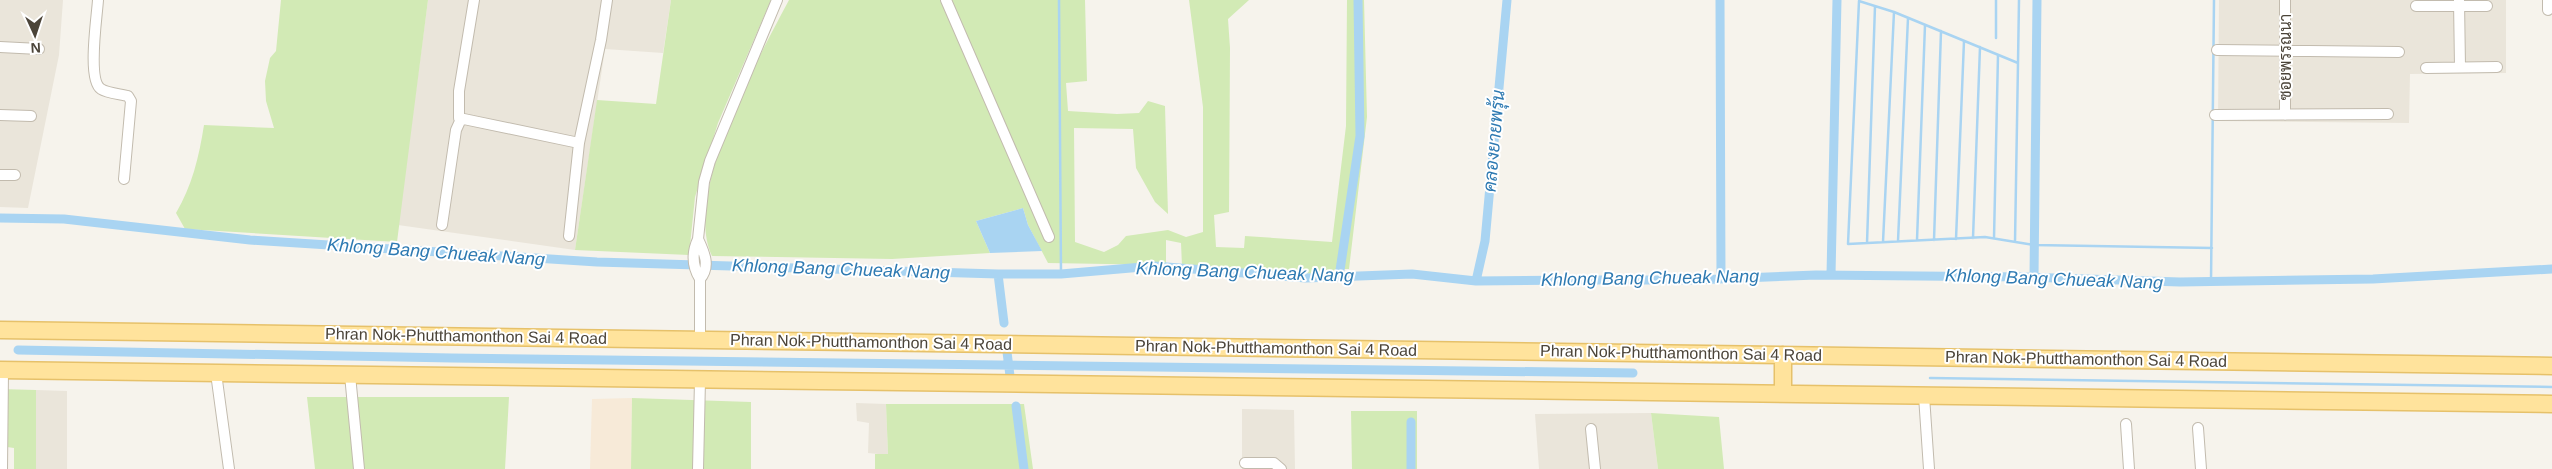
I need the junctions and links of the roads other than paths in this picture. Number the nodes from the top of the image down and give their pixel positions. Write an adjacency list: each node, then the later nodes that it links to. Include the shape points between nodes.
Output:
1 (98, 0): 27 (street, via 93,72 96,84 101,90 128,96 131,101)
2 (474, 0): 23 (street, via 457,106)
3 (607, 0): 24 (street)
4 (777, 0): 32 (street, via 704,182 698,244 706,262 700,275)
5 (946, 0): 30 (street)
6 (2286, 0): 13 (street, ซอยพรรณนา)
7 (2459, 3): 8 (street); 9 (street); 15 (street)
8 (2416, 6)
9 (2487, 6)
10 (0, 48): 11 (street)
11 (39, 49)
12 (2217, 50): 13 (street)
13 (2284, 51): 14 (street); 21 (street, ซอยพรรณนา)
14 (2399, 52)
15 (2460, 67): 16 (street); 17 (street)
16 (2497, 67)
17 (2426, 68)
18 (2388, 114): 21 (street)
19 (0, 115): 22 (street)
20 (2215, 115): 21 (street)
21 (2285, 115)
22 (31, 116)
23 (461, 119): 24 (street); 28 (street, via 456,130)
24 (579, 143): 29 (street)
25 (0, 175): 26 (street)
26 (16, 175)
27 (124, 179)
28 (442, 225)
29 (569, 236)
30 (1049, 237)
31 (0, 330): 32 (main road, Phran Nok-Phutthamonthon Sai 4 Road)
32 (700, 340): 33 (main road, Phran Nok-Phutthamonthon Sai 4 Road)
33 (1783, 355): 34 (main road, Phran Nok-Phutthamonthon Sai 4 Road); 39 (main road)
34 (2552, 366)
35 (2, 370): 36 (main road); 46 (street)
36 (216, 373): 37 (main road); 47 (street)
37 (350, 375): 38 (main road); 48 (street)
38 (700, 380): 39 (main road); 49 (street)
39 (1783, 394): 40 (main road)
40 (1924, 396): 41 (main road); 52 (street)
41 (2547, 406)
42 (2126, 424): 53 (street)
43 (2198, 428): 54 (street)
44 (1591, 429): 51 (street)
45 (1245, 463): 50 (street, via 1274,462)
46 (2, 469)
47 (230, 469)
48 (359, 469)
49 (698, 469)
50 (1281, 469)
51 (1595, 469)
52 (1929, 469)
53 (2129, 469)
54 (2202, 469)

